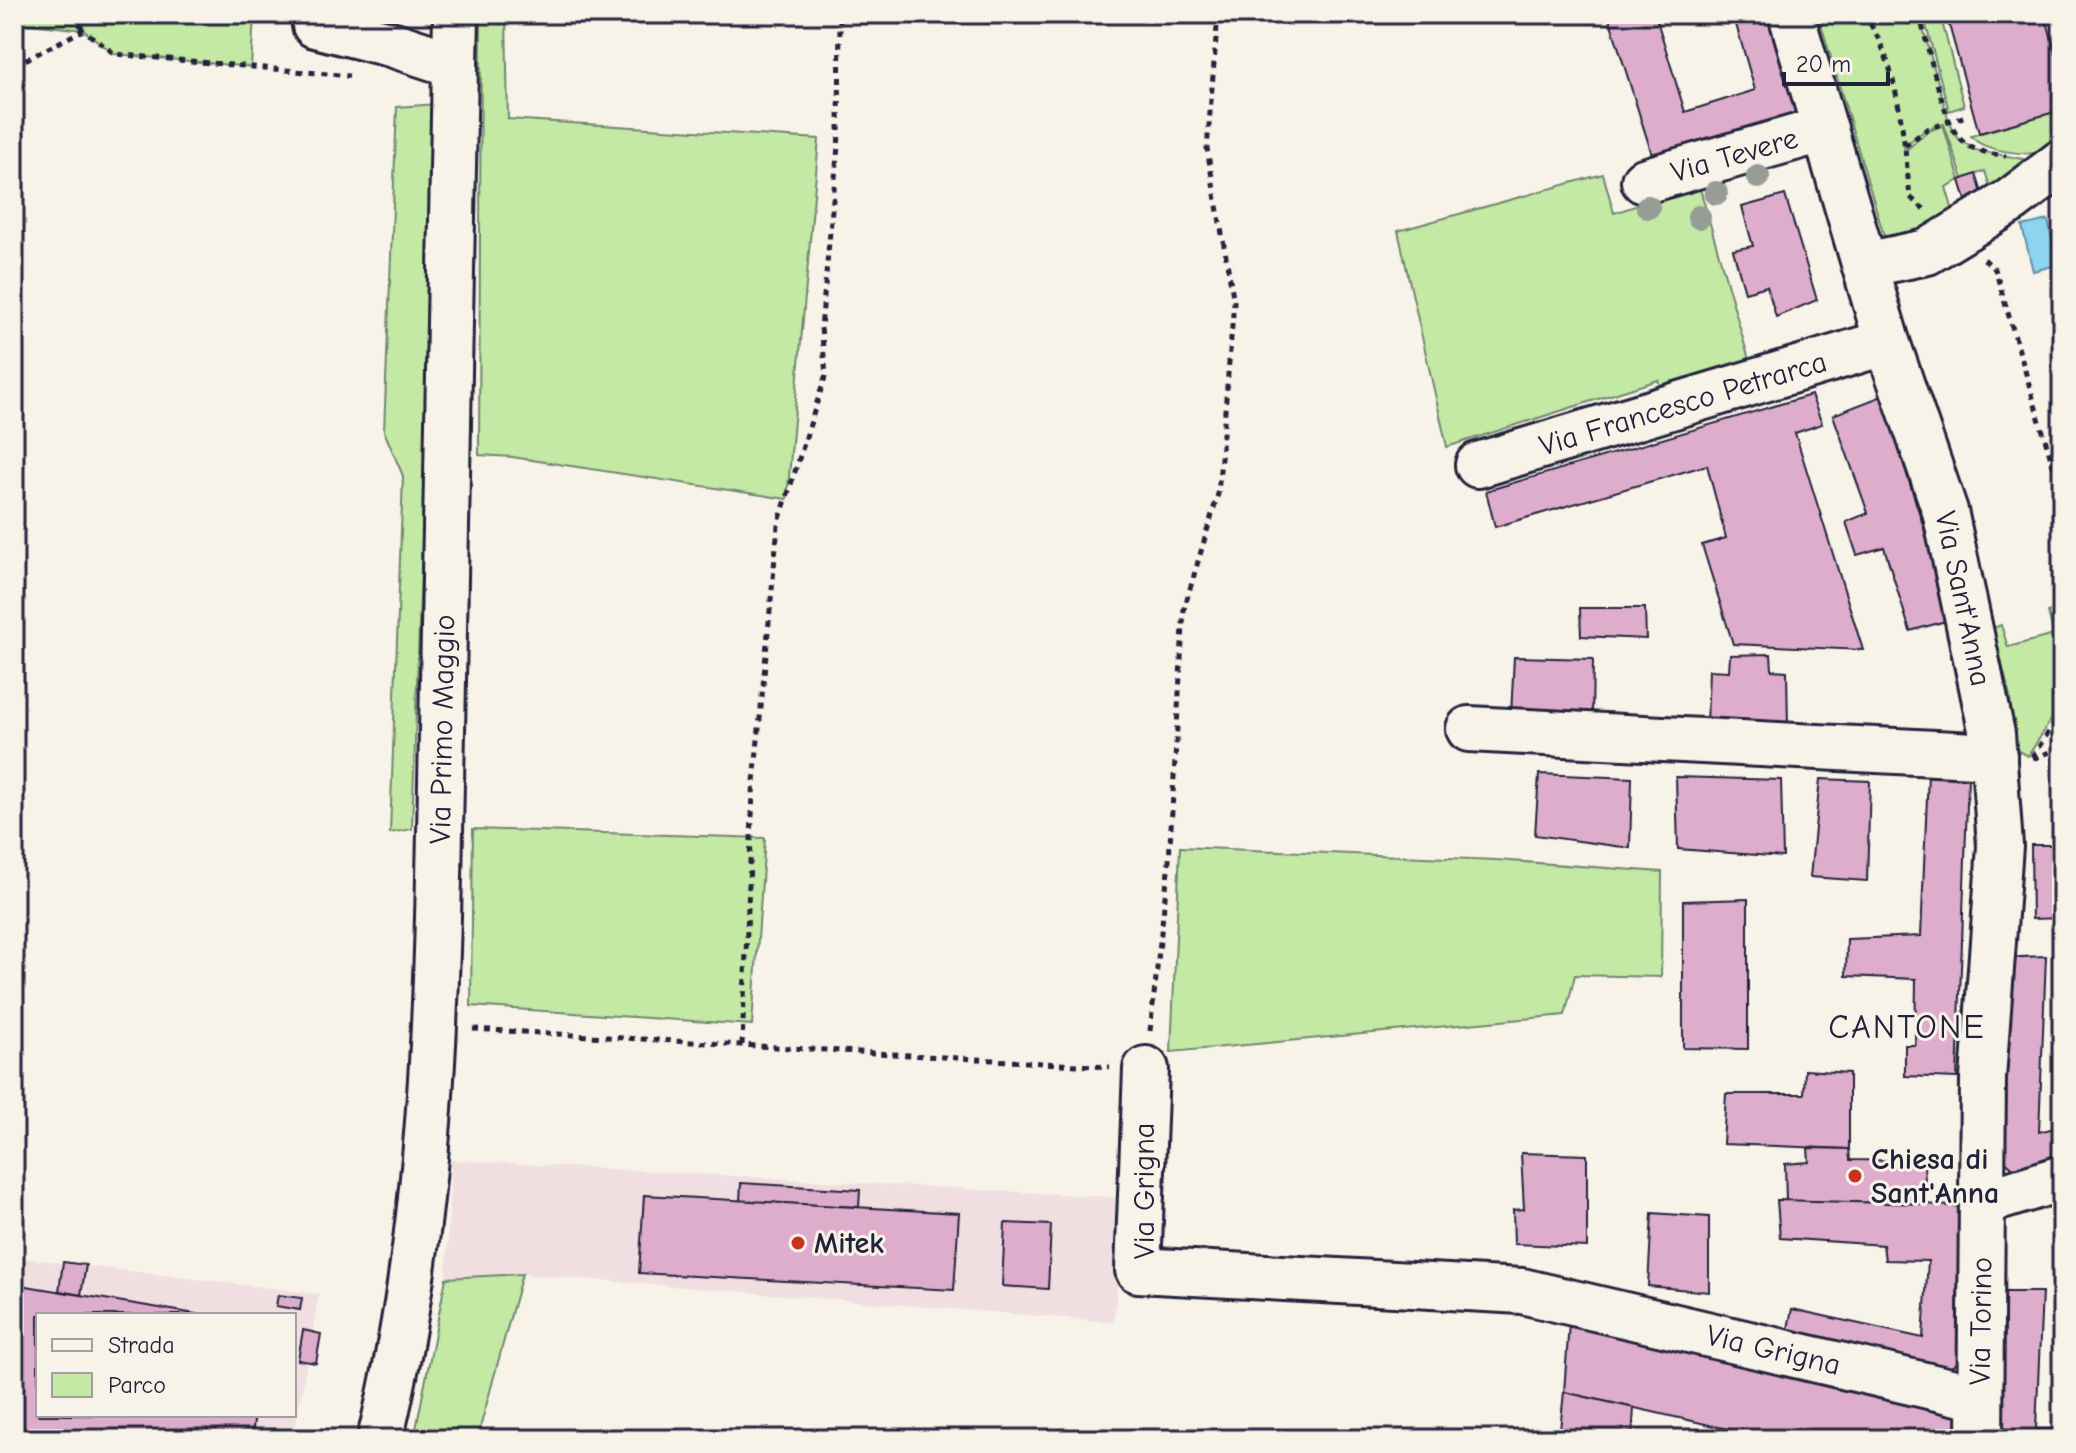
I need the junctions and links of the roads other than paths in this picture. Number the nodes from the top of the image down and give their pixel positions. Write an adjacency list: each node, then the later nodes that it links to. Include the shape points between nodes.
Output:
1 (316, 14): 4 (street, via 315,25)
2 (456, 14): 4 (street, Via Primo Maggio)
3 (1791, 14): 5 (street, Via Sant'Anna)
4 (455, 65): 17 (street, Via Primo Maggio, via 436,1027 421,1214)
5 (1825, 129): 7 (street, Via Tevere); 8 (street, Via Sant'Anna)
6 (2057, 166): 8 (street, via 1927,252)
7 (1644, 181)
8 (1865, 265): 9 (street, Via Sant'Anna)
9 (1887, 342): 10 (street, Via Francesco Petrarca); 12 (street, Via Sant'Anna, via 1945,511 1992,734)
10 (1478, 465)
11 (1469, 729): 12 (street)
12 (2012, 758): 15 (street, Via Sant'Anna, via 2000,846 1983,1078)
13 (1146, 1069): 16 (street, Via Grigna, via 1138,1270 1522,1291)
14 (2062, 1178): 15 (street)
15 (1982, 1203): 16 (street, Via Torino)
16 (1980, 1418)
17 (380, 1439)

